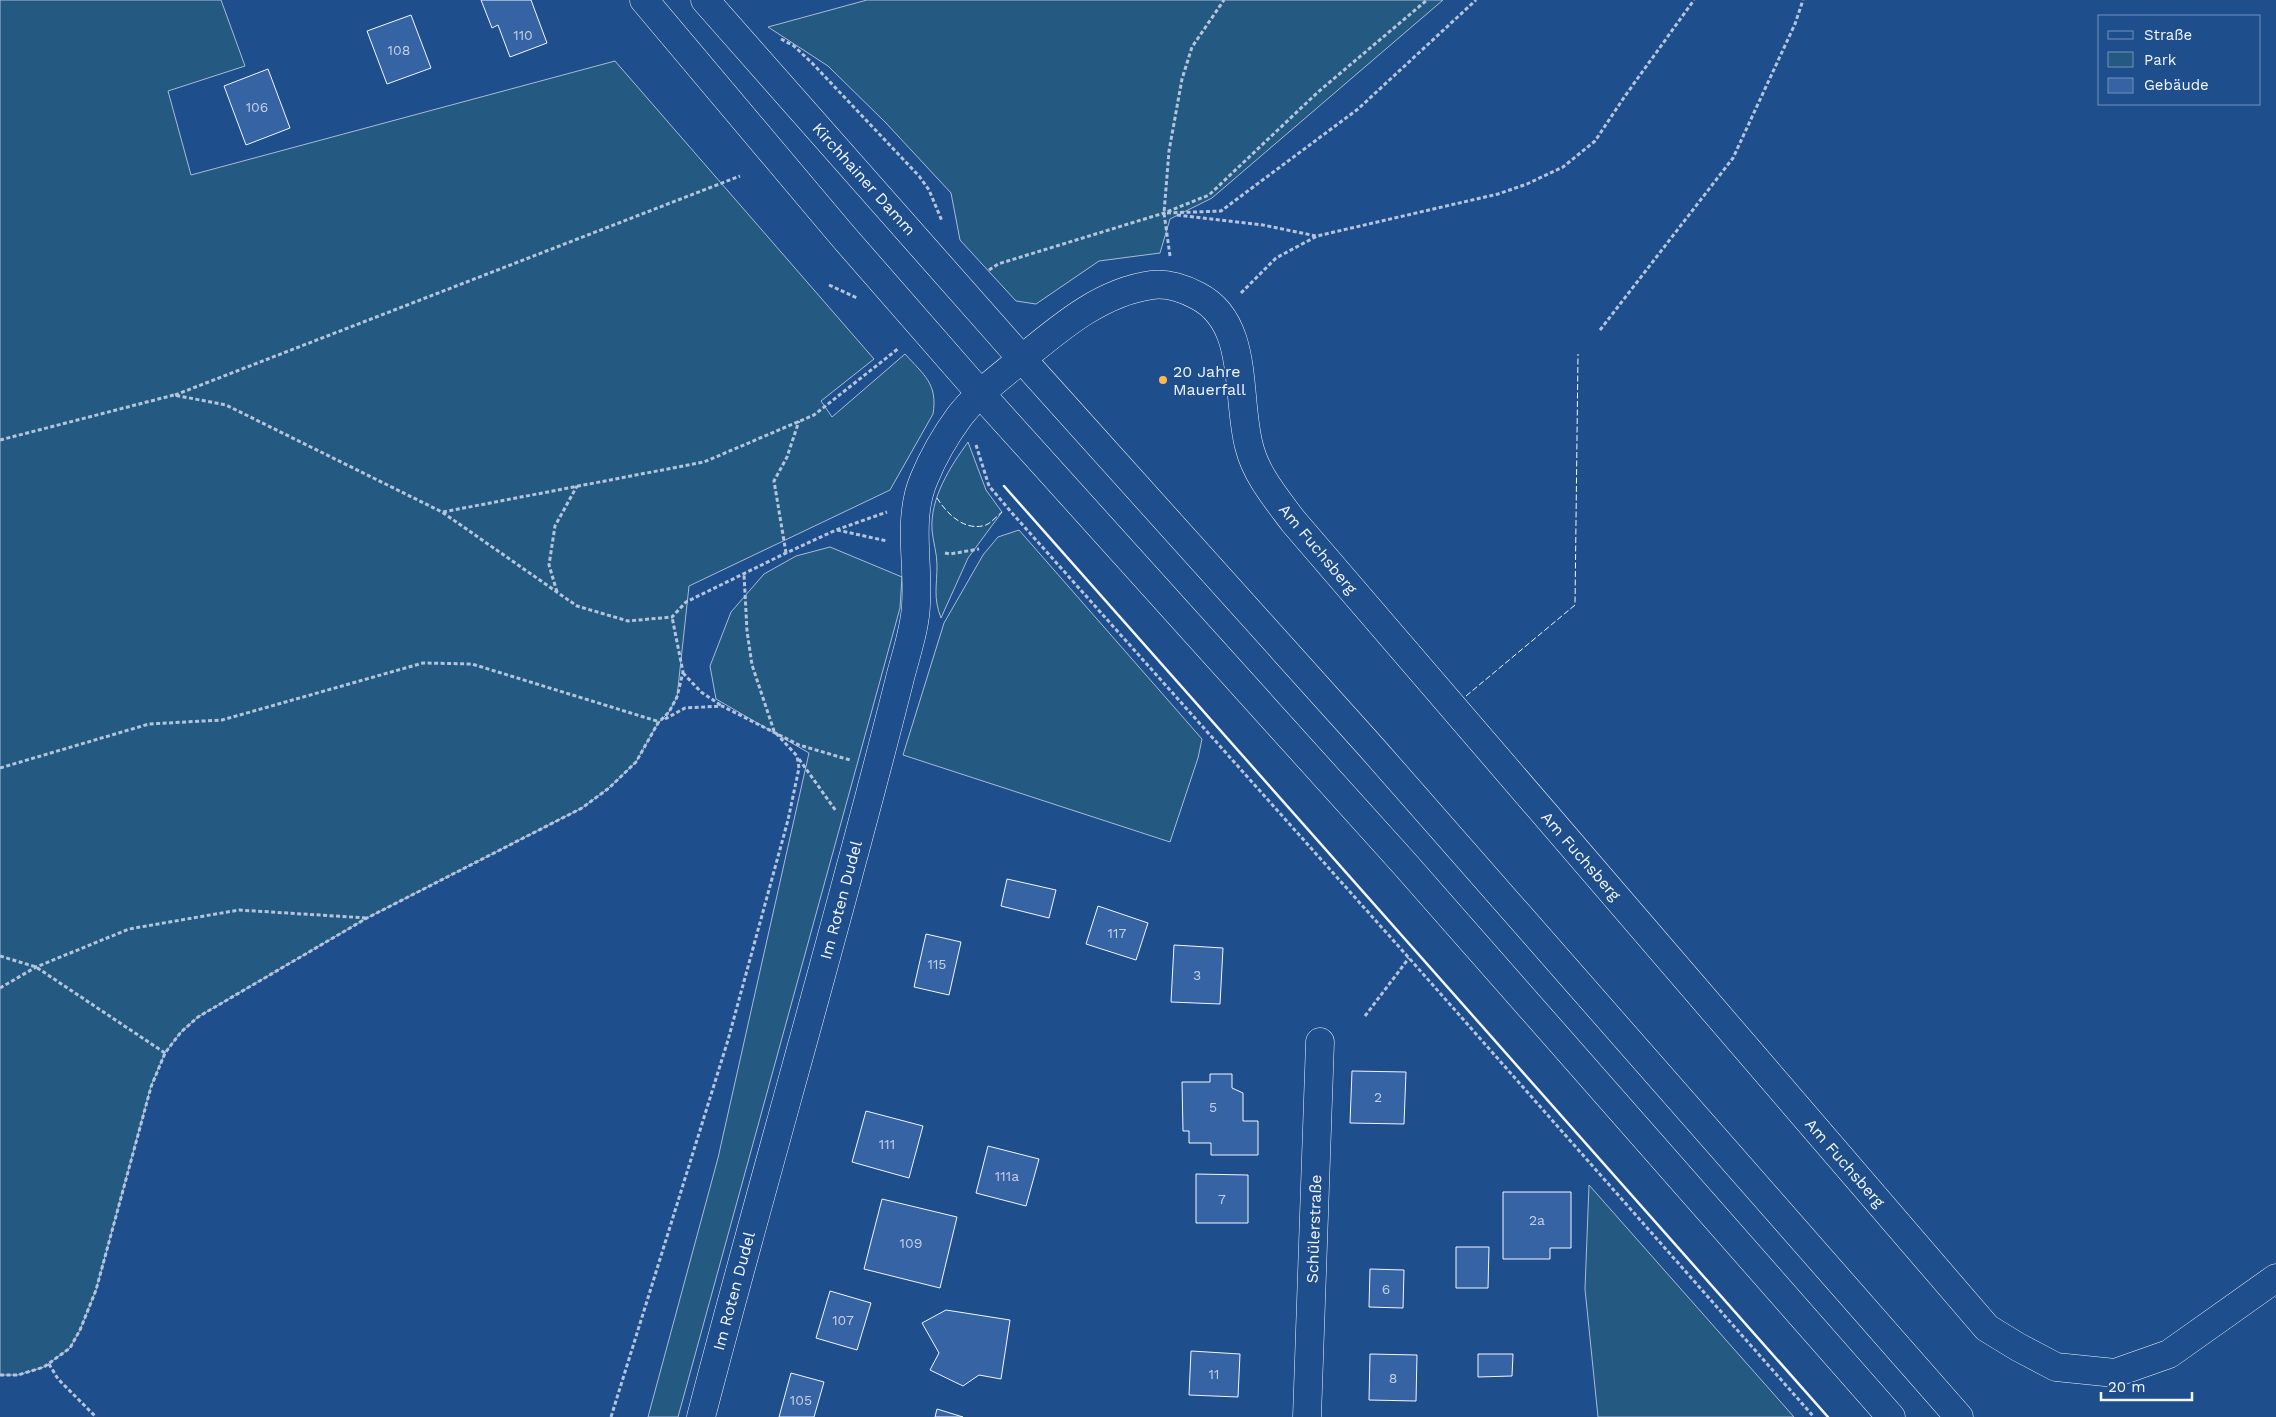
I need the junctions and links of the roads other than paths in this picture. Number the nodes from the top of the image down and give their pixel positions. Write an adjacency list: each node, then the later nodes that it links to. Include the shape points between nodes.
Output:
1 (644, 0): 4 (main road)
2 (705, 0): 3 (main road, Kirchhainer Damm)
3 (1022, 359): 4 (main road, Am Fuchsberg); 6 (main road, Am Fuchsberg, via 1084,311 1117,295 1155,284 1199,296 1221,313 1236,342 1250,451 1264,481 1293,521 1987,1328 2056,1366 2115,1373 2169,1354); 10 (main road, Kirchhainer Damm, via 1371,747)
4 (980, 393): 7 (main road, Im Roten Dudel, via 939,447 922,482 915,512 916,607 878,764); 9 (main road, via 1403,862)
5 (1320, 1042): 8 (main road, Schülerstraße)
6 (2276, 1278)
7 (701, 1417)
8 (1307, 1417)
9 (1891, 1417)
10 (1960, 1417)

